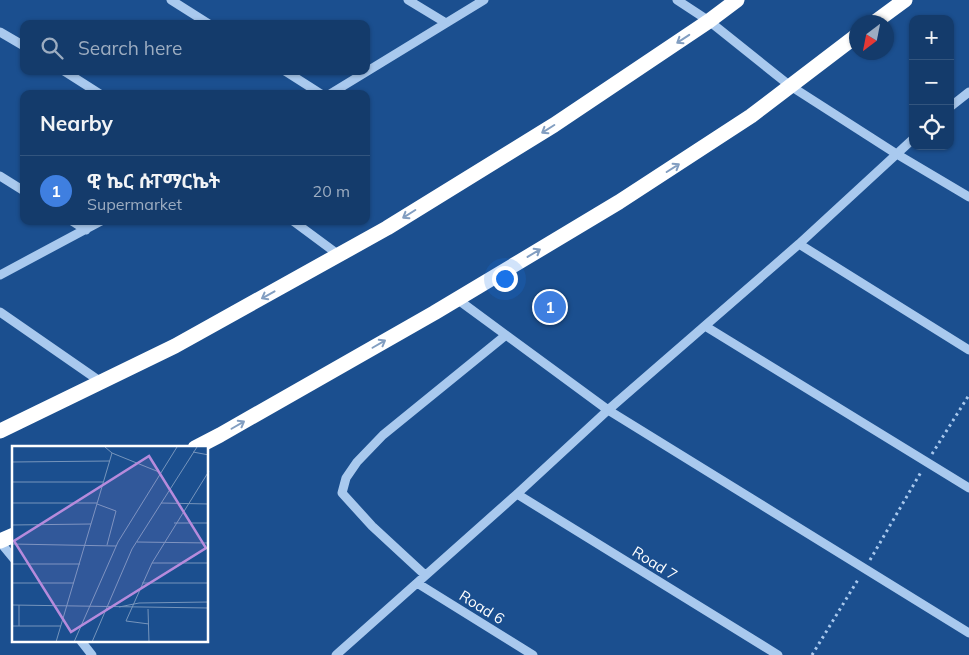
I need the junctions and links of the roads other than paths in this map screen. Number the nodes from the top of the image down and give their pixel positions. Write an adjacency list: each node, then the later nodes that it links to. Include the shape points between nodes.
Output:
1 (171, 0): 8 (street)
2 (408, 0): 10 (street)
3 (484, 0): 10 (street)
4 (677, 0): 9 (street)
5 (737, 0): 9 (highway)
6 (905, 0): 7 (highway)
7 (885, 15)
8 (203, 20)
9 (709, 21): 18 (street); 34 (highway, one-way to 34, via 554,124)
10 (446, 23): 14 (street)
11 (0, 32): 13 (street)
12 (849, 41): 18 (highway)
13 (20, 44)
14 (370, 70)
15 (70, 75): 19 (street)
16 (291, 75): 20 (street)
17 (361, 75): 21 (street)
18 (790, 85): 25 (street); 36 (highway, one-way to 18, via 708,145)
19 (94, 90)
20 (315, 90)
21 (337, 90)
22 (969, 92): 23 (street)
23 (953, 105)
24 (909, 141): 25 (street)
25 (895, 153): 28 (street); 33 (street)
26 (0, 176): 27 (street)
27 (20, 188)
28 (969, 197)
29 (78, 225): 32 (street)
30 (94, 225): 32 (street)
31 (298, 225): 34 (street)
32 (86, 230): 35 (street)
33 (799, 244): 38 (street); 40 (street)
34 (339, 255): 41 (highway, one-way to 41, via 175,346)
35 (0, 275)
36 (457, 299): 39 (street); 44 (highway, one-way to 36)
37 (0, 312): 41 (street)
38 (705, 326): 42 (street); 45 (street)
39 (506, 335): 42 (street); 50 (street, via 383,435 346,478 342,493)
40 (969, 350)
41 (101, 382): 43 (highway)
42 (608, 410): 46 (street); 52 (street)
43 (0, 431)
44 (199, 446)
45 (969, 488)
46 (517, 494): 50 (street); 57 (street, Road 7)
47 (12, 535): 48 (highway)
48 (0, 541): 49 (street)
49 (12, 556)
50 (425, 575): 51 (street)
51 (417, 583): 55 (street); 56 (street, Road 6)
52 (969, 633)
53 (83, 642): 54 (street)
54 (92, 655)
55 (336, 655)
56 (532, 655)
57 (778, 655)

